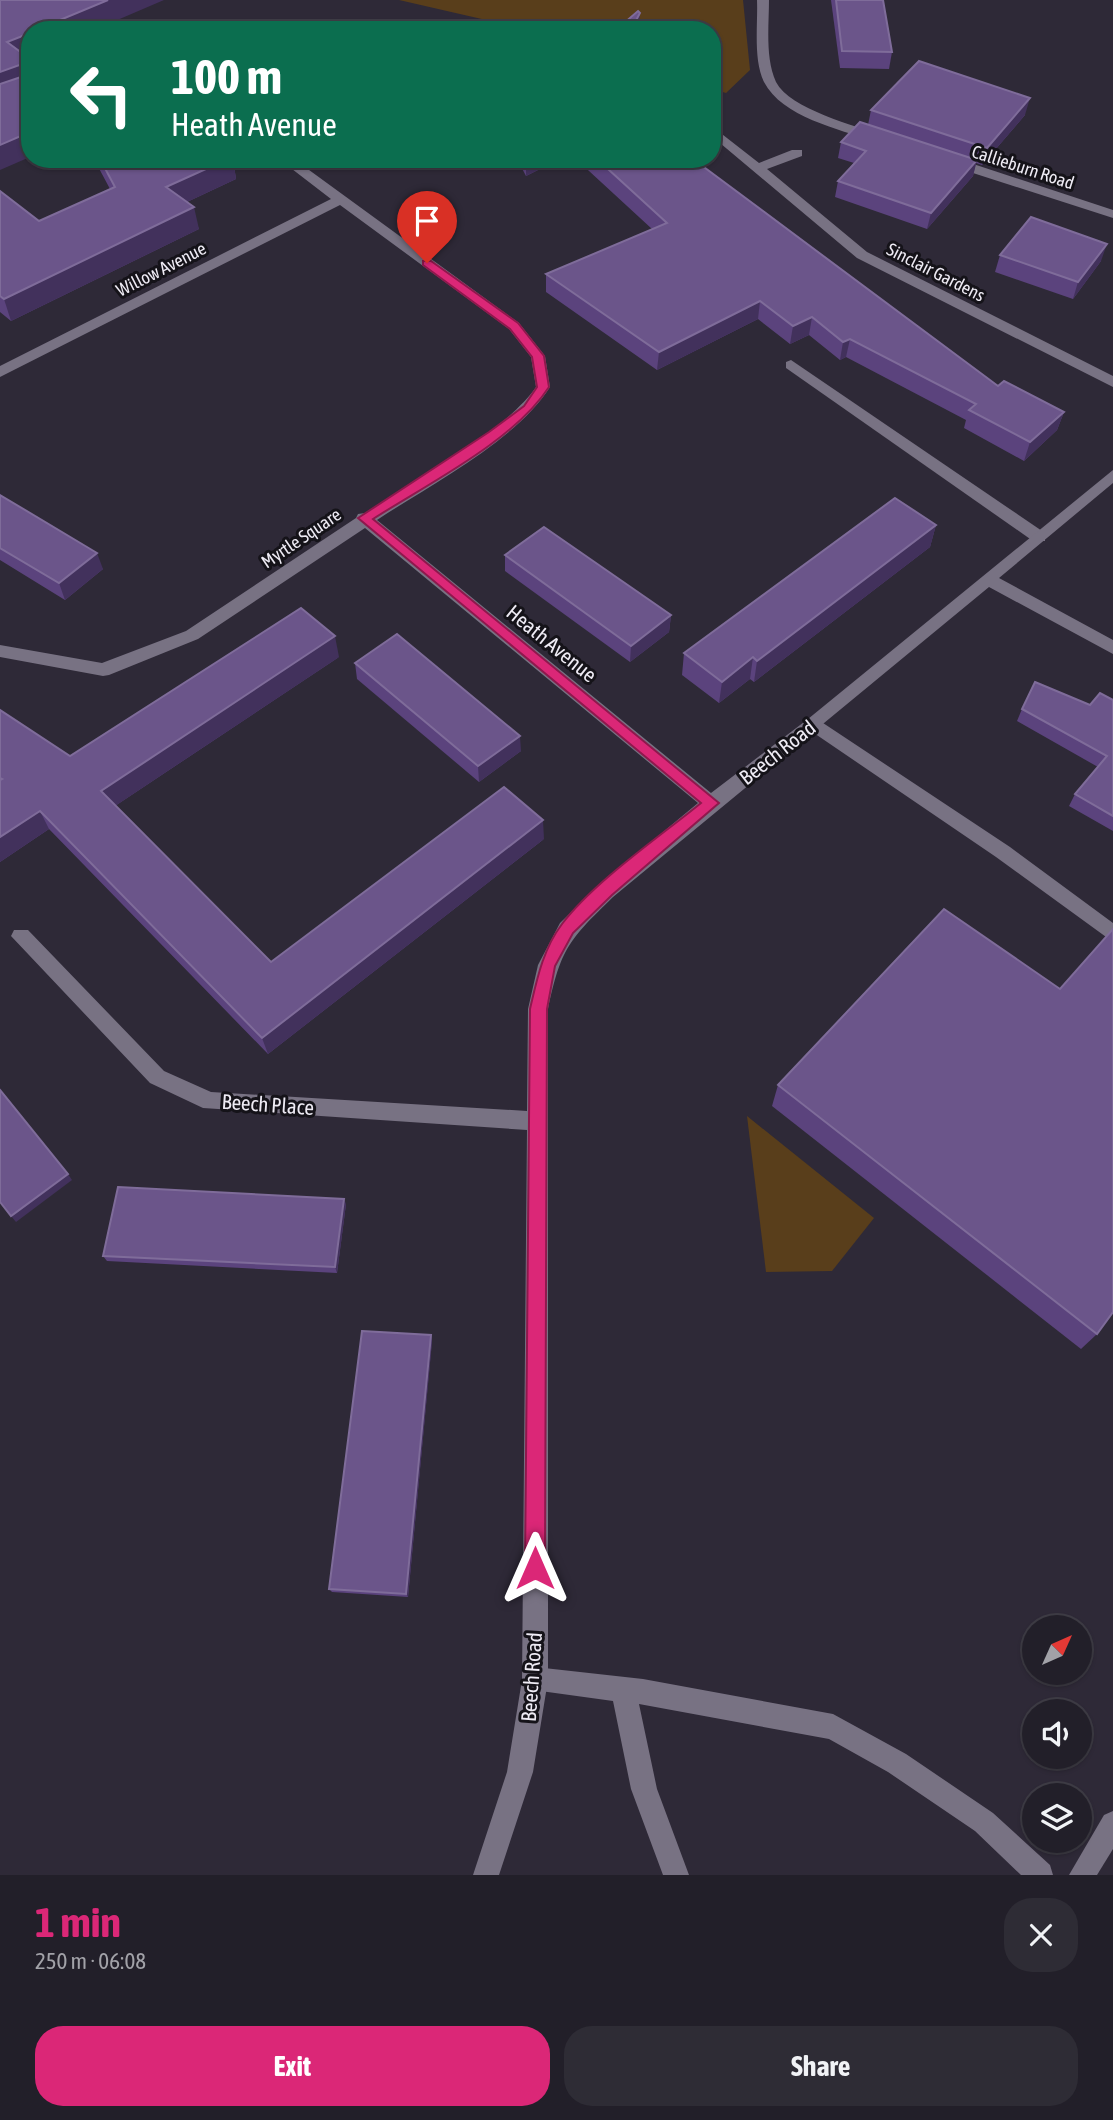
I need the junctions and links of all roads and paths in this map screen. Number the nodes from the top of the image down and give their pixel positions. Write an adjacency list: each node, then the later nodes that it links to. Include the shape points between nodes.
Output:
1 (762, 0): 3 (street, via 771,83 789,101)
2 (721, 137): 7 (street, Sinclair Gardens)
3 (886, 140)
4 (797, 153): 7 (street)
5 (937, 157): 9 (street, Callieburn Road)
6 (297, 168): 8 (street, Myrtle Square)
7 (758, 168): 12 (street, Sinclair Gardens, via 862,255)
8 (340, 200): 11 (street, Willow Avenue); 14 (street, Myrtle Square, via 514,326 538,356 543,387 529,408 494,435)
9 (1113, 214)
10 (791, 365): 15 (street)
11 (0, 372)
12 (1113, 382)
13 (1113, 475): 15 (street, Beech Road)
14 (364, 518): 18 (street, Myrtle Square, via 192,635 103,670); 20 (street, Heath Avenue)
15 (1039, 537): 16 (street, Beech Road)
16 (987, 579): 17 (street); 19 (street, Beech Road)
17 (1113, 648)
18 (0, 651)
19 (814, 724): 20 (street, Beech Road); 21 (street, via 1003,852)
20 (711, 803): 23 (street, Beech Road, via 607,891 568,929 554,953 538,1009)
21 (1113, 934)
22 (21, 936): 23 (street, Beech Place, via 157,1077 211,1101)
23 (538, 1121): 24 (street, Beech Road)
24 (535, 1680): 25 (street); 27 (street, Beech Road, via 520,1772)
25 (624, 1691): 28 (street, via 644,1789); 29 (street, via 833,1727 897,1763 984,1822)
26 (1113, 1824): 30 (street)
27 (486, 1875)
28 (676, 1875)
29 (1040, 1875)
30 (1082, 1875)

